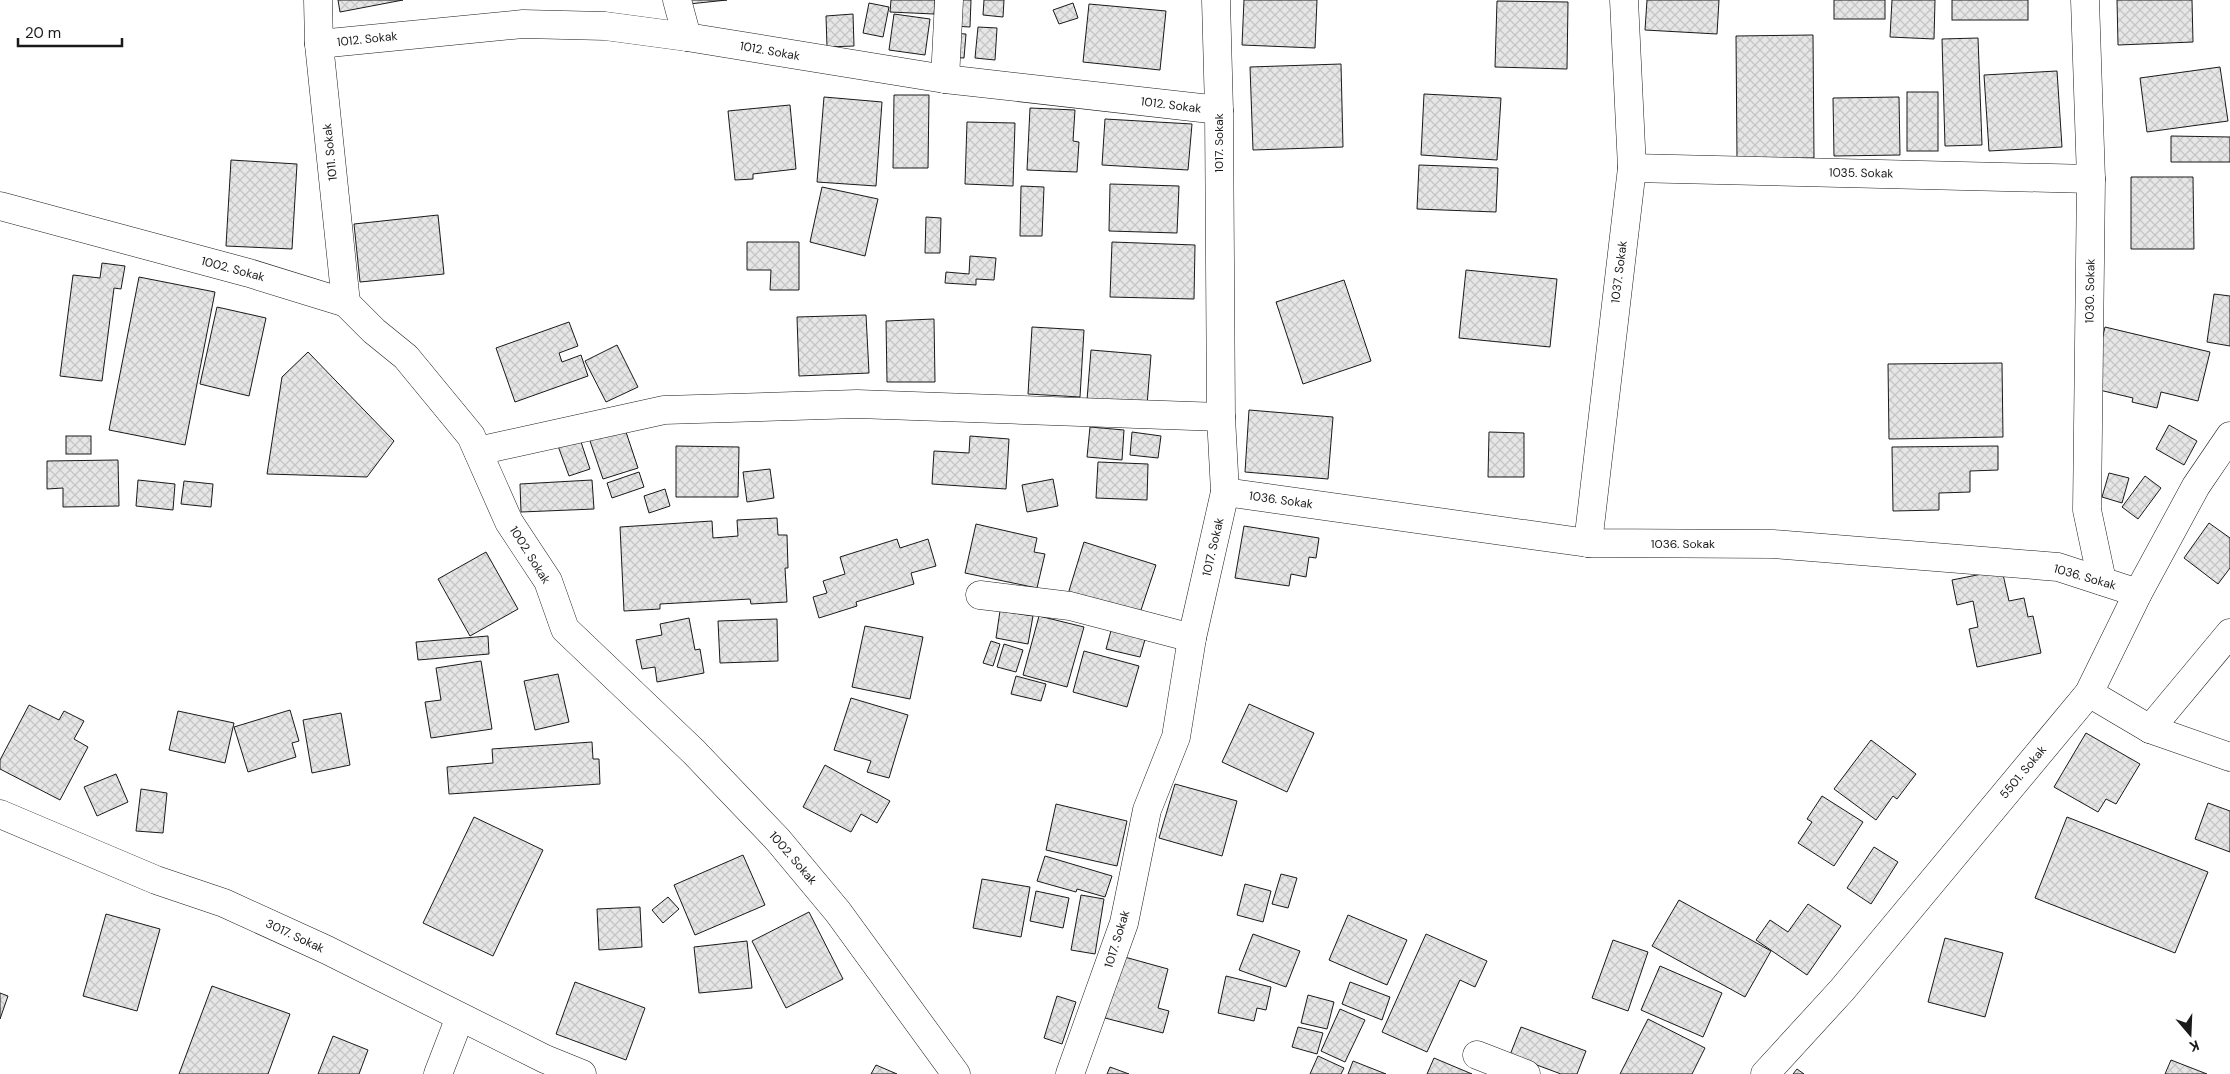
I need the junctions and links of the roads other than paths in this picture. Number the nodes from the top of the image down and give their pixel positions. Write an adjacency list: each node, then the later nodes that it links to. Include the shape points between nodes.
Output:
1 (318, 0): 8 (street, 1011. Sokak)
2 (677, 0): 7 (street)
3 (949, 0): 9 (street)
4 (1216, 0): 10 (street, 1017. Sokak)
5 (1624, 0): 11 (street, 1037. Sokak)
6 (2085, 0): 12 (street, 1030. Sokak)
7 (687, 37): 8 (street, 1012. Sokak, via 605,26 523,24); 9 (street, 1012. Sokak)
8 (319, 44): 14 (street, 1011. Sokak)
9 (945, 79): 10 (street, 1012. Sokak)
10 (1219, 110): 15 (street, 1017. Sokak)
11 (1632, 168): 12 (street, 1035. Sokak); 19 (street, 1037. Sokak)
12 (2091, 179): 20 (street, 1030. Sokak, via 2087,510)
13 (0, 206): 14 (street, 1002. Sokak, via 249,273)
14 (346, 303): 17 (street, 1002. Sokak, via 406,357 471,436)
15 (1221, 418): 17 (street, via 857,404 664,410); 18 (street, 1017. Sokak)
16 (2230, 436): 21 (street, 5501. Sokak, via 2196,486)
17 (478, 451): 33 (street, 1002. Sokak, via 509,522 548,581 566,629 694,752 778,840 838,912)
18 (1225, 492): 19 (street, 1036. Sokak); 24 (street, 1017. Sokak)
19 (1588, 543): 20 (street, 1036. Sokak, via 1773,544 2058,568)
20 (2102, 581): 21 (street, 1036. Sokak)
21 (2138, 593): 25 (street, 5501. Sokak)
22 (980, 595): 24 (street, via 1070,606)
23 (2230, 633): 26 (street)
24 (1192, 638): 34 (street, 1017. Sokak, via 1176,737 1147,810 1124,923)
25 (2089, 693): 26 (street); 36 (street, 5501. Sokak, via 1842,990)
26 (2150, 729): 27 (street)
27 (2230, 757)
28 (0, 814): 29 (street, 3017. Sokak, via 156,880 224,903)
29 (460, 1017): 31 (street); 32 (street, 3017. Sokak)
30 (1477, 1056): 35 (street)
31 (438, 1074)
32 (582, 1074)
33 (956, 1074)
34 (1070, 1074)
35 (1526, 1074)
36 (1765, 1074)

